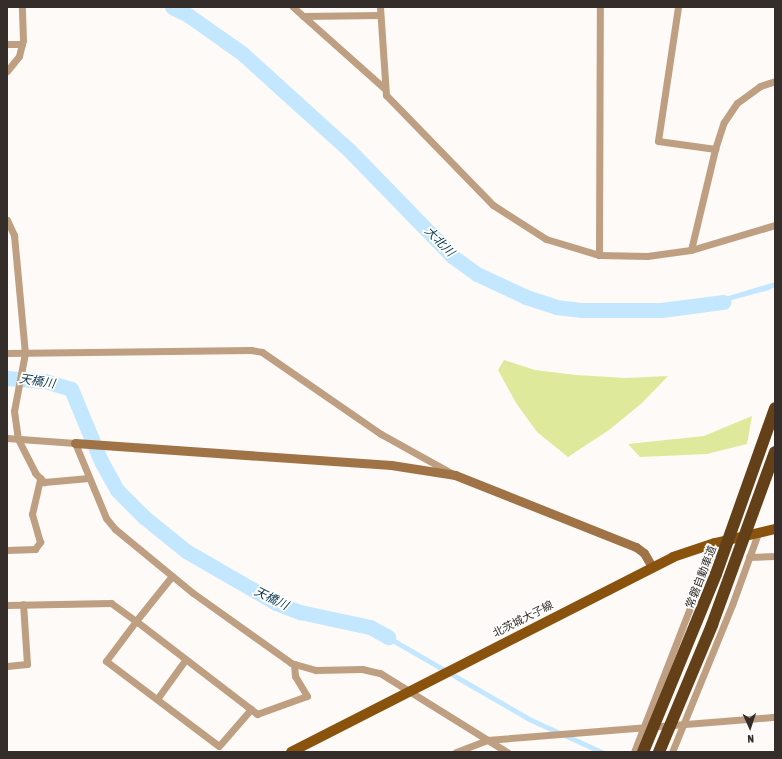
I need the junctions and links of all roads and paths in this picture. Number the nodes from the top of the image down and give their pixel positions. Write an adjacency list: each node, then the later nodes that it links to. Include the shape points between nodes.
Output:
1 (22, 7): 8 (street)
2 (293, 7): 7 (street)
3 (380, 7): 6 (street)
4 (600, 7): 17 (street)
5 (678, 7): 13 (street, via 658,141)
6 (380, 15): 7 (street); 12 (street)
7 (303, 16): 12 (street)
8 (22, 42): 9 (street); 10 (street, via 18,56)
9 (7, 44)
10 (7, 71)
11 (775, 81): 13 (street, via 760,86 729,112)
12 (384, 88): 17 (street, via 394,105 493,205 546,239)
13 (715, 149): 16 (street)
14 (7, 220): 19 (street, via 14,235)
15 (775, 225): 16 (street)
16 (691, 250): 17 (street, via 647,256)
17 (599, 254)
18 (7, 353): 19 (street)
19 (25, 353): 22 (street, via 14,411); 25 (street, via 251,350 262,352 381,434)
20 (775, 408): 53 (highway, 常磐自動車道, via 716,574)
21 (7, 438): 22 (street)
22 (18, 439): 23 (street); 26 (street)
23 (74, 443): 25 (street, via 391,465); 27 (street)
24 (775, 452): 54 (highway, via 714,619)
25 (455, 475): 34 (street, via 636,546 644,553)
26 (40, 478): 27 (street, via 44,482); 31 (street, via 32,514 40,542 35,550)
27 (89, 478): 35 (street, via 106,518 115,529)
28 (775, 529): 29 (main road, 北茨城大子線)
29 (758, 533): 30 (main road, 北茨城大子線); 33 (street)
30 (715, 543): 34 (main road, 北茨城大子線); 47 (street)
31 (7, 550)
32 (775, 556): 33 (street)
33 (749, 557): 46 (street, via 732,605)
34 (652, 567): 42 (main road, 北茨城大子線)
35 (172, 576): 38 (street); 40 (street)
36 (23, 604): 37 (street); 38 (street, via 111,603); 41 (street, via 27,664)
37 (7, 605)
38 (136, 621): 39 (street); 43 (street, via 106,661)
39 (186, 659): 43 (street); 44 (street)
40 (294, 664): 42 (street, via 316,670 376,671); 44 (street, via 295,676 308,696 258,714)
41 (7, 666)
42 (412, 691): 48 (street); 49 (main road, 北茨城大子線)
43 (157, 699): 44 (street, via 218,746)
44 (251, 709)
45 (775, 717): 46 (street)
46 (682, 724): 47 (street); 55 (street)
47 (642, 728): 48 (street); 52 (street)
48 (487, 740): 50 (street); 51 (street)
49 (291, 752)
50 (456, 752)
51 (507, 752)
52 (634, 752)
53 (643, 752)
54 (659, 752)
55 (672, 752)

